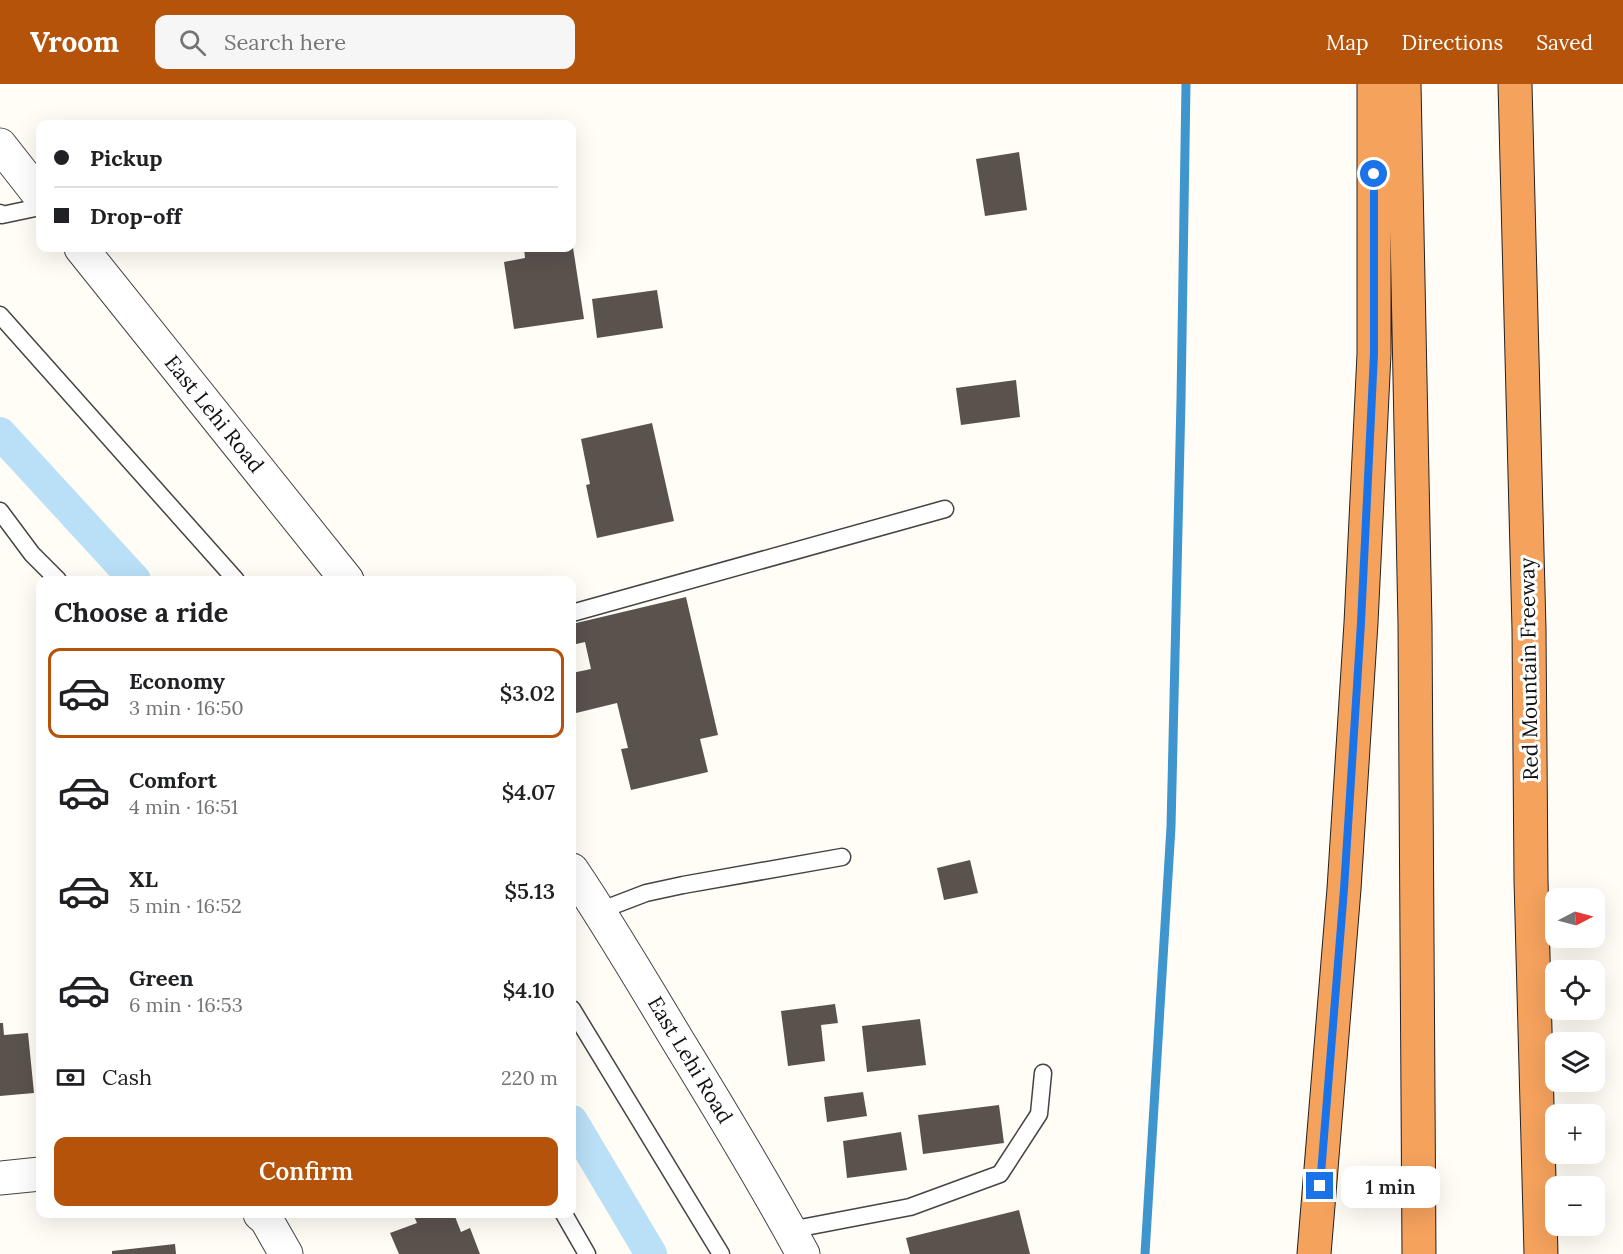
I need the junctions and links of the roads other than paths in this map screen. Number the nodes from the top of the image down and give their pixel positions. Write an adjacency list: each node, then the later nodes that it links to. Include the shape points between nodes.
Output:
1 (1374, 84): 29 (highway, via 1374,354 1361,612 1344,889)
2 (1404, 84): 30 (highway, via 1415,624)
3 (1515, 84): 31 (highway, Red Mountain Freeway)
4 (0, 145): 5 (street)
5 (36, 191)
6 (36, 208): 7 (lane)
7 (0, 213)
8 (84, 252): 14 (street, East Lehi Road)
9 (0, 315): 13 (lane)
10 (945, 508): 15 (lane)
11 (0, 512): 12 (lane)
12 (54, 576)
13 (233, 576)
14 (344, 576)
15 (576, 612)
16 (842, 857): 18 (lane, via 646,893)
17 (576, 876): 18 (street, East Lehi Road)
18 (599, 911): 25 (street, East Lehi Road)
19 (576, 1016): 28 (lane)
20 (1043, 1073): 25 (lane, via 1039,1114 1000,1174)
21 (36, 1174): 22 (street)
22 (0, 1178)
23 (265, 1218): 26 (street)
24 (566, 1218): 27 (lane)
25 (797, 1242)
26 (286, 1254)
27 (587, 1254)
28 (721, 1254)
29 (1314, 1254)
30 (1419, 1254)
31 (1541, 1254)

